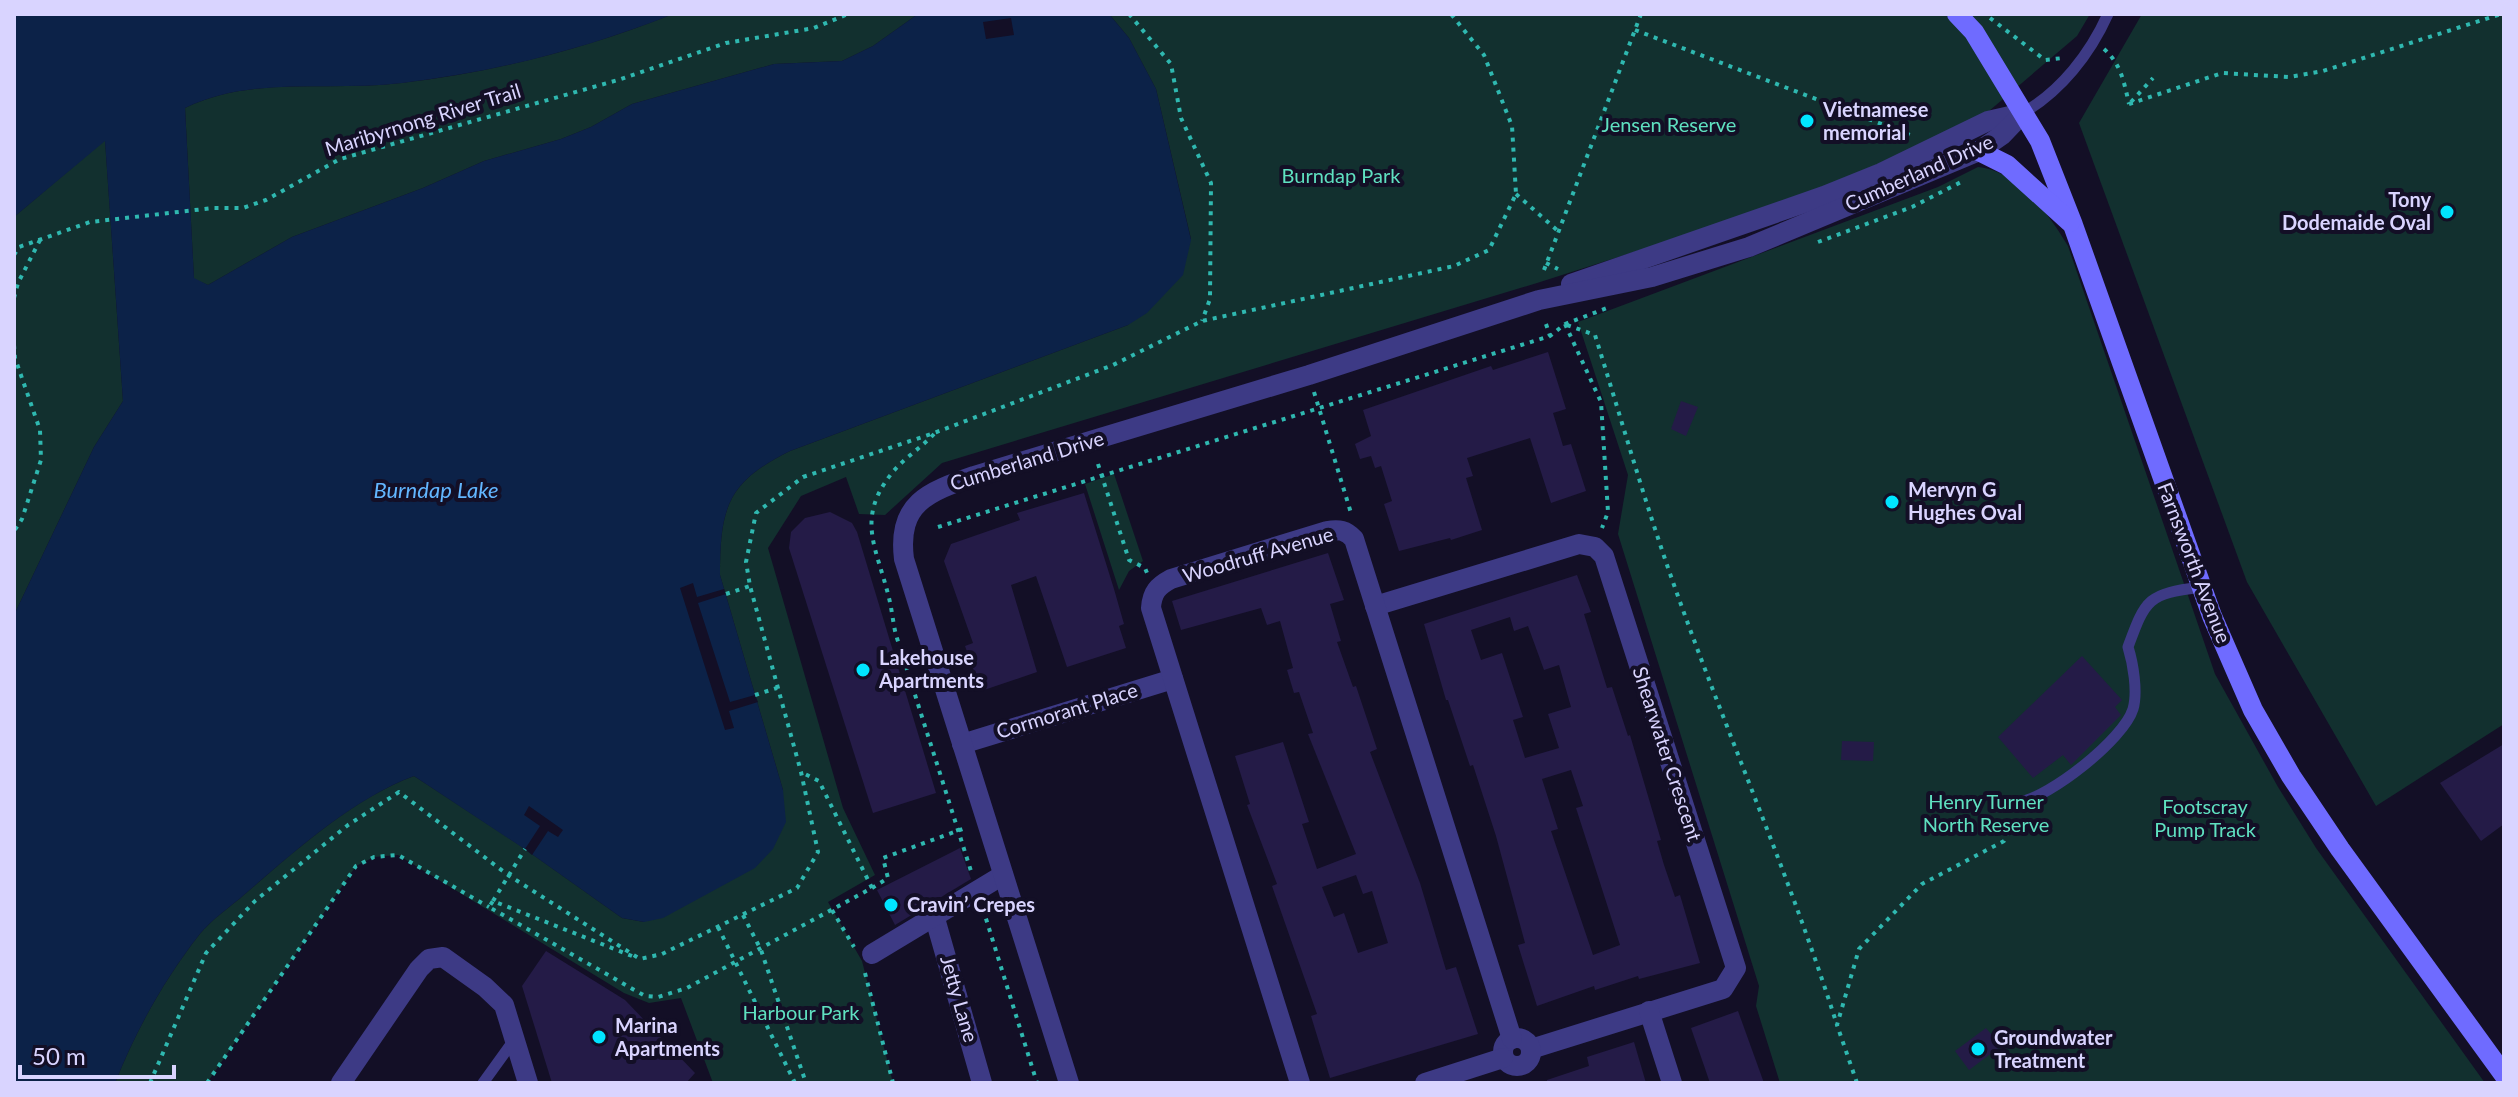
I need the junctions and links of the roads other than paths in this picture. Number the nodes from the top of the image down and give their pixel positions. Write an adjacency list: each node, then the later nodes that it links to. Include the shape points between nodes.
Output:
1 (1957, 14): 3 (main road, Farnsworth Avenue, via 1974,32)
2 (2108, 14): 3 (lane, via 2096,42 2078,64 2044,101)
3 (2023, 113): 4 (street, Cumberland Drive); 5 (main road, Farnsworth Avenue, via 2040,141); 6 (street, Cumberland Drive, via 1988,121 1824,196)
4 (1979, 151): 5 (main road, via 2007,165); 6 (street, Cumberland Drive, via 1749,247 1652,277)
5 (2073, 225): 7 (main road, Farnsworth Avenue)
6 (1539, 300): 10 (street, Cumberland Drive, via 974,476 918,502 901,538 904,559)
7 (2201, 587): 11 (lane, via 2161,594 2142,609 2128,647 2134,666 2133,709 2114,740 2032,801); 18 (main road, Farnsworth Avenue, via 2253,710 2291,776)
8 (1375, 606): 9 (street, Woodruff Avenue, via 1354,539 1337,529 1171,579 1156,589 1151,608); 15 (street, Shearwater Crescent, via 1579,544 1595,547 1604,556 1736,968 1723,989); 17 (street, Woodruff Avenue)
9 (1173, 679): 10 (street, Cormorant Place); 24 (street, Woodruff Avenue)
10 (962, 744): 12 (street, Cumberland Drive)
11 (2019, 802)
12 (1003, 875): 13 (street); 23 (street, Cumberland Drive)
13 (934, 915): 14 (street); 22 (street, Jetty Lane)
14 (863, 954)
15 (1649, 1011): 17 (street, Shearwater Crescent); 26 (street)
16 (514, 1040): 19 (street, via 504,1005 443,957 429,959); 20 (lane); 21 (street)
17 (1519, 1059): 25 (street, Shearwater Crescent)
18 (2504, 1075)
19 (341, 1083)
20 (483, 1083)
21 (528, 1083)
22 (982, 1083)
23 (1069, 1083)
24 (1300, 1083)
25 (1425, 1083)
26 (1672, 1083)

